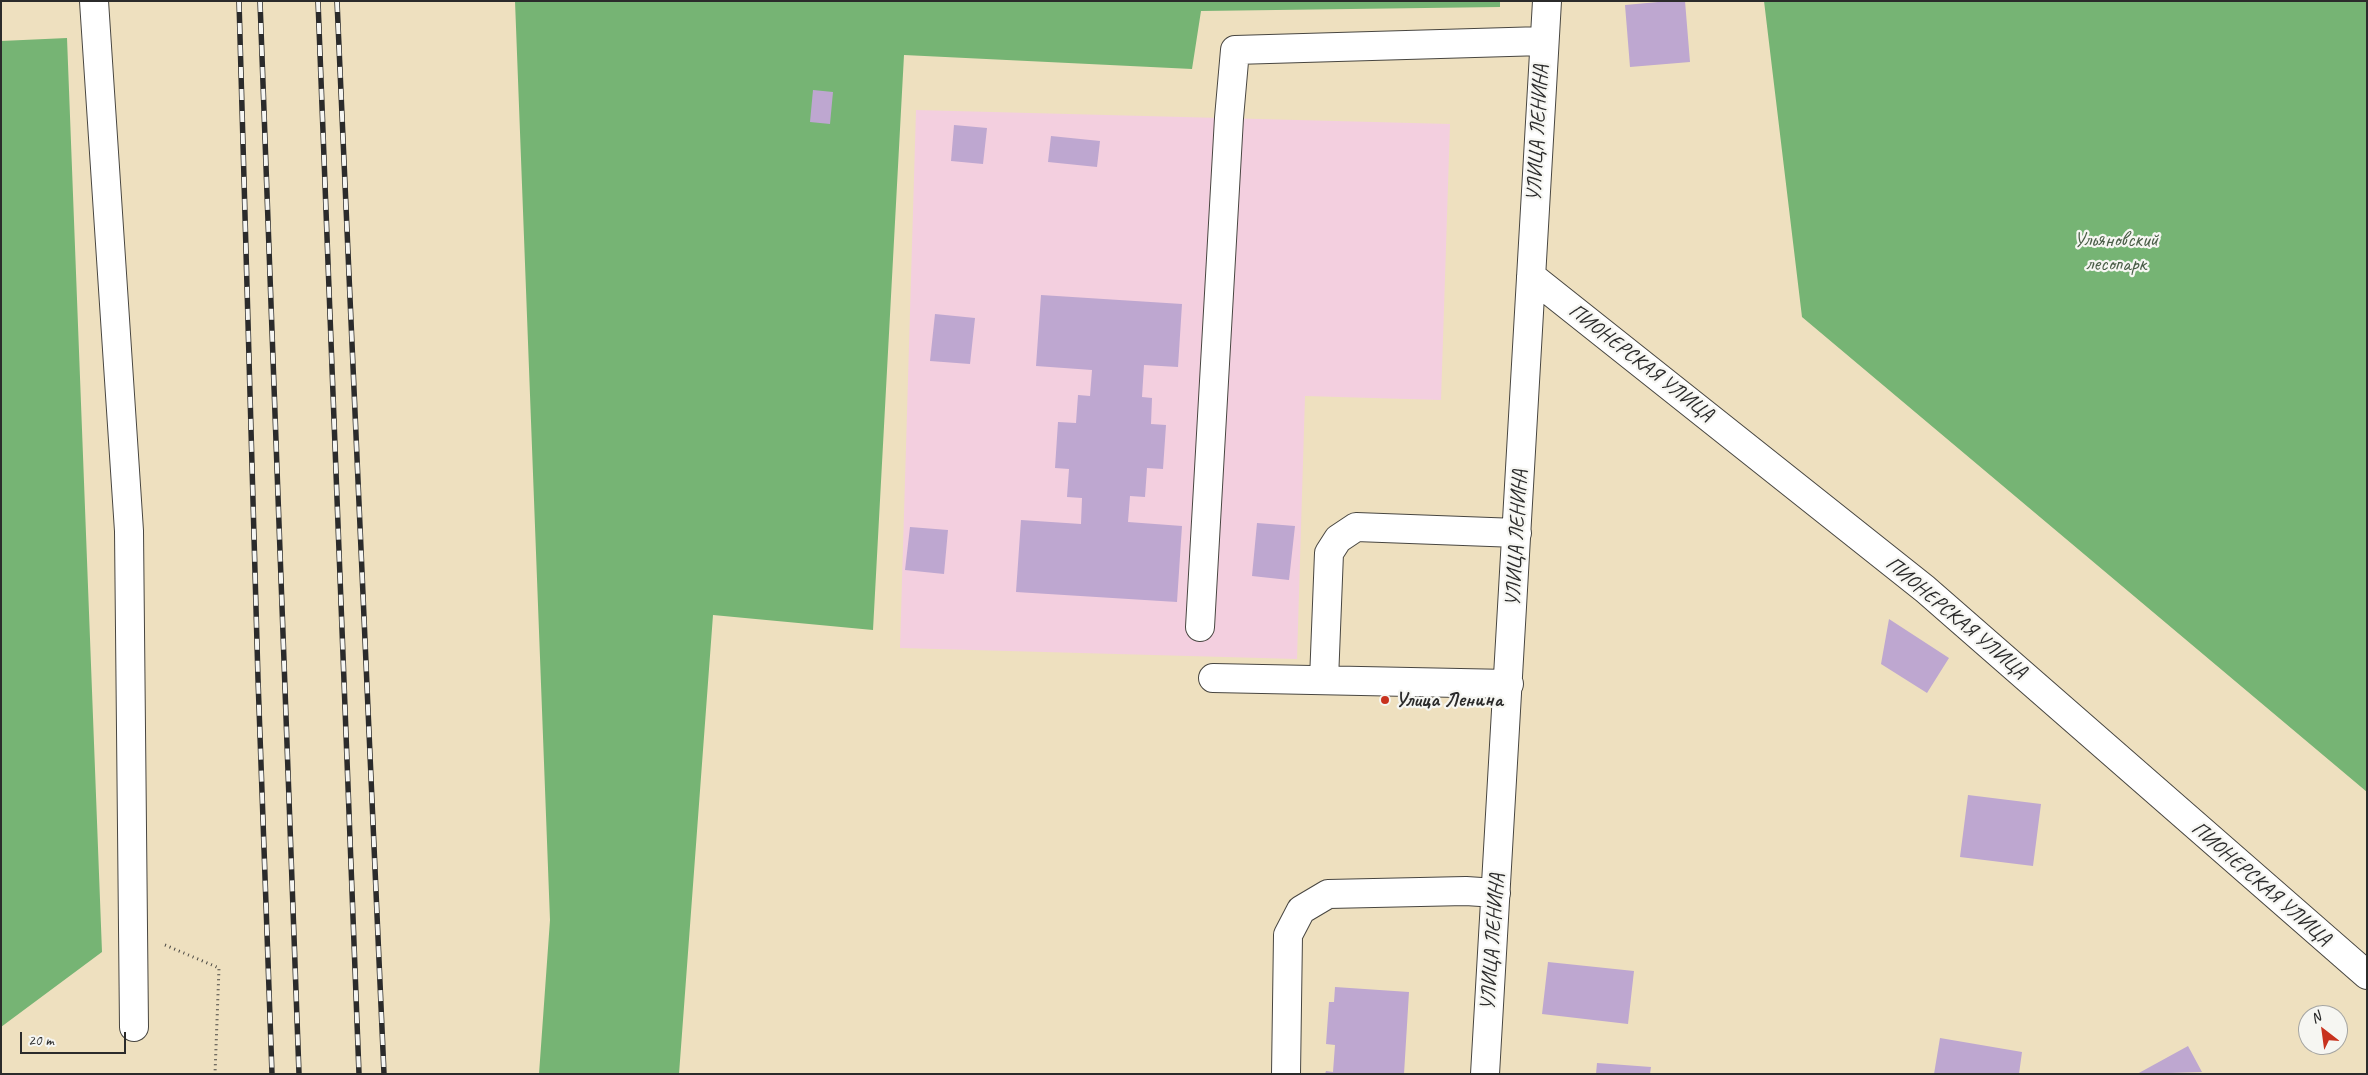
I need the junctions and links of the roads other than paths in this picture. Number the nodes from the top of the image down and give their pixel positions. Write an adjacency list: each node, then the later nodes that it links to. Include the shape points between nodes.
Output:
1 (94, 1): 12 (street, via 129,531)
2 (1547, 1): 3 (street, УЛИЦА ЛЕНИНА)
3 (1543, 41): 4 (street, УЛИЦА ЛЕНИНА); 6 (street, via 1235,50)
4 (1532, 276): 5 (street, УЛИЦА ЛЕНИНА); 11 (street, ПИОНЕРСКАЯ УЛИЦА, via 1925,589)
5 (1517, 533): 8 (street, via 1356,527 1338,539 1329,553); 9 (street, УЛИЦА ЛЕНИНА)
6 (1200, 626)
7 (1213, 678): 8 (street)
8 (1324, 680): 9 (street)
9 (1508, 684): 10 (street, УЛИЦА ЛЕНИНА)
10 (1496, 892): 13 (street, via 1328,894 1301,910 1288,934); 14 (street, УЛИЦА ЛЕНИНА)
11 (2367, 975)
12 (134, 1028)
13 (1286, 1074)
14 (1485, 1074)

